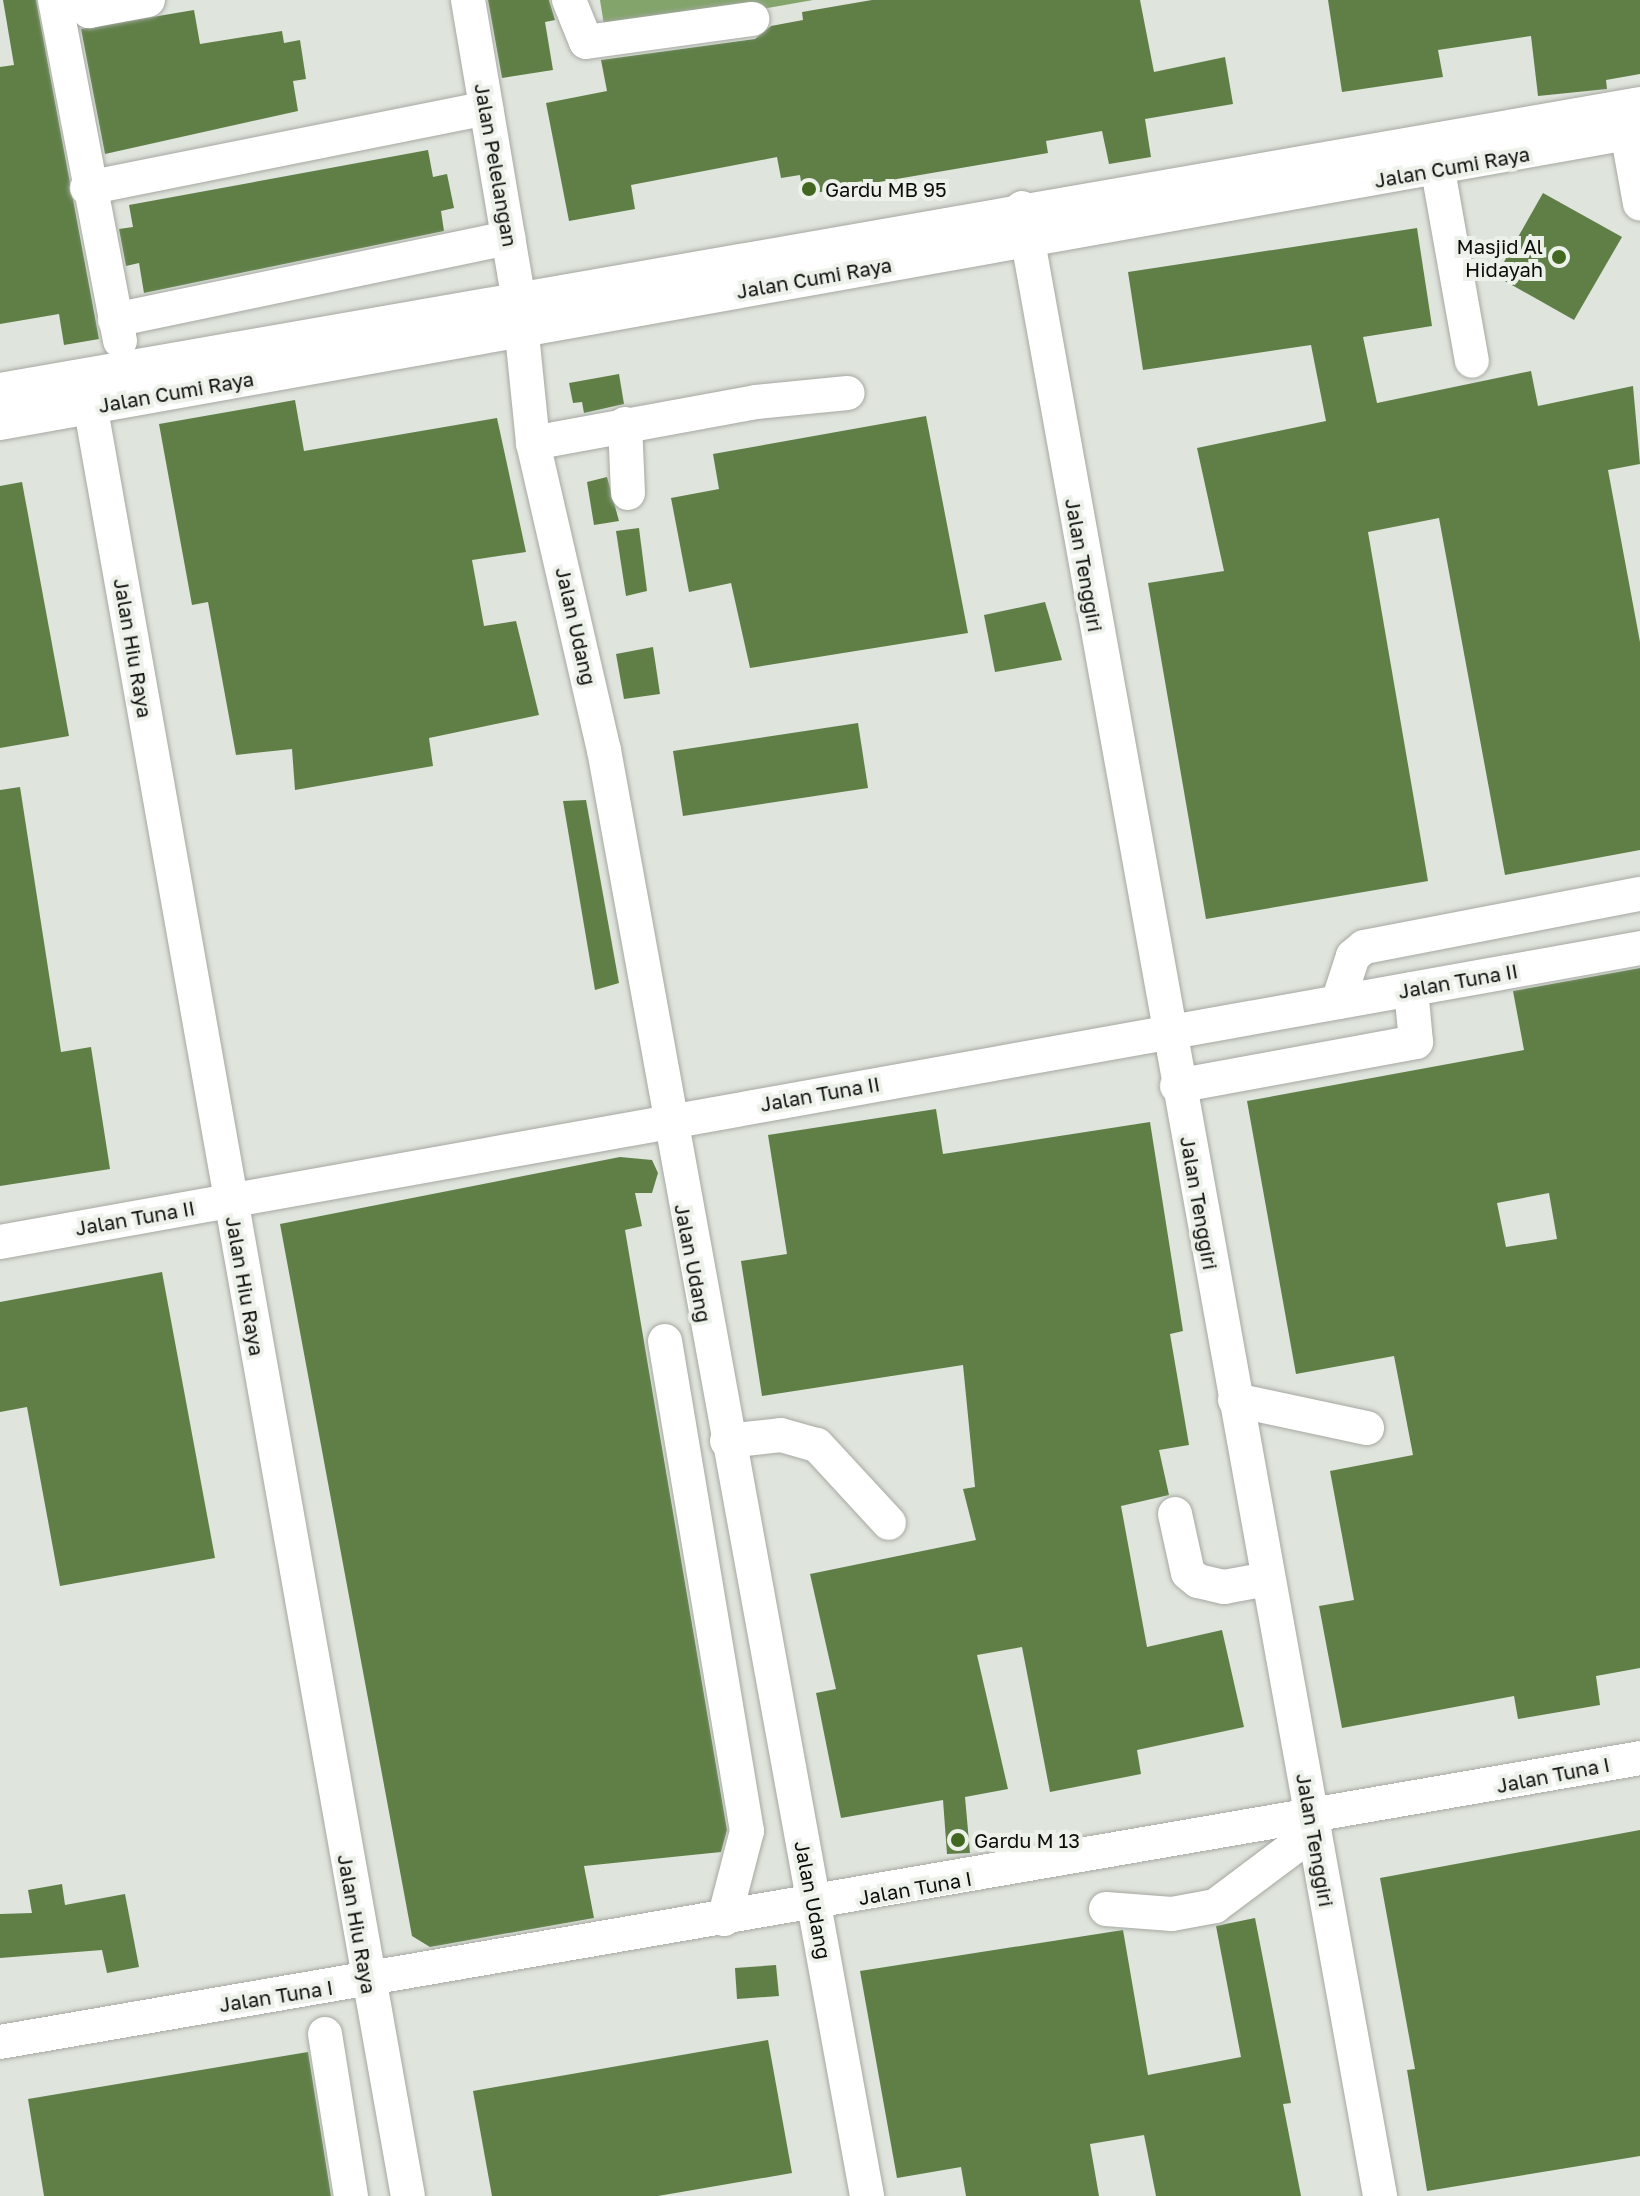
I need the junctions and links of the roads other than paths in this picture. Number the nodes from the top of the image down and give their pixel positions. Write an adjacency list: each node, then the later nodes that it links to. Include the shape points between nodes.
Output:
1 (55, 0): 10 (street)
2 (79, 0): 3 (street, via 89,11)
3 (148, 0)
4 (468, 0): 7 (street, Jalan Pelelangan)
5 (569, 0): 6 (street, via 586,42)
6 (752, 19)
7 (486, 108): 10 (street); 13 (street, Jalan Pelelangan)
8 (1633, 119): 9 (street, Jalan Cumi Raya); 11 (street)
9 (1435, 155): 12 (street, Jalan Cumi Raya); 21 (street)
10 (87, 188): 16 (street)
11 (1640, 204)
12 (1025, 224): 14 (street, Jalan Cumi Raya); 34 (street, Jalan Tenggiri)
13 (509, 238): 15 (street, Jalan Pelelangan); 16 (street)
14 (735, 275): 15 (street, Jalan Cumi Raya); 18 (street, Jalan Cumi Raya)
15 (518, 295): 17 (street, Jalan Cumi Raya); 18 (street, Jalan Pelelangan)
16 (115, 320): 22 (street)
17 (357, 326): 19 (street, via 345,346); 20 (street, Jalan Cumi Raya)
18 (522, 330): 19 (street, Jalan Cumi Raya); 28 (street, Jalan Udang)
19 (366, 358): 20 (street, Jalan Cumi Raya)
20 (262, 360): 22 (street, Jalan Cumi Raya); 24 (street, Jalan Cumi Raya)
21 (1472, 361)
22 (125, 369): 24 (street, Jalan Cumi Raya)
23 (0, 390): 24 (street, Jalan Cumi Raya)
24 (88, 392): 26 (street, Jalan Cumi Raya); 37 (street, Jalan Hiu Raya)
25 (848, 393): 27 (street)
26 (0, 423)
27 (625, 424): 28 (street); 29 (street)
28 (533, 443): 36 (street, Jalan Udang, via 604,750)
29 (628, 493)
30 (1640, 894): 33 (street, via 1364,947 1353,956)
31 (1640, 948): 32 (street, Jalan Tuna II)
32 (1411, 989): 33 (street, Jalan Tuna II); 35 (street, via 1416,1042)
33 (1338, 1002): 34 (street, Jalan Tuna II)
34 (1167, 1033): 35 (street, Jalan Tenggiri); 36 (street, Jalan Tuna II)
35 (1177, 1086): 40 (street, Jalan Tenggiri)
36 (667, 1121): 37 (street, Jalan Tuna II); 42 (street, Jalan Udang)
37 (230, 1201): 38 (street, Jalan Tuna II); 51 (street, Jalan Hiu Raya)
38 (0, 1242)
39 (665, 1341): 50 (street, via 747,1831)
40 (1235, 1400): 41 (street); 45 (street, Jalan Tenggiri)
41 (1367, 1428)
42 (727, 1441): 44 (street, via 781,1435 817,1445); 48 (street, Jalan Udang)
43 (1175, 1514): 45 (street, via 1188,1573 1198,1581 1224,1587)
44 (889, 1523)
45 (1268, 1579): 47 (street, Jalan Tenggiri)
46 (1640, 1758): 47 (street, Jalan Tuna I)
47 (1312, 1826): 48 (street, Jalan Tuna I); 49 (street, via 1215,1906 1172,1914); 57 (street, Jalan Tenggiri)
48 (814, 1906): 50 (street, Jalan Tuna I); 56 (street, Jalan Udang)
49 (1106, 1909)
50 (724, 1919): 51 (street, Jalan Tuna I)
51 (367, 1981): 53 (street, Jalan Tuna I); 55 (street, Jalan Hiu Raya)
52 (325, 2034): 54 (street)
53 (0, 2042)
54 (351, 2196)
55 (408, 2196)
56 (867, 2196)
57 (1380, 2196)

